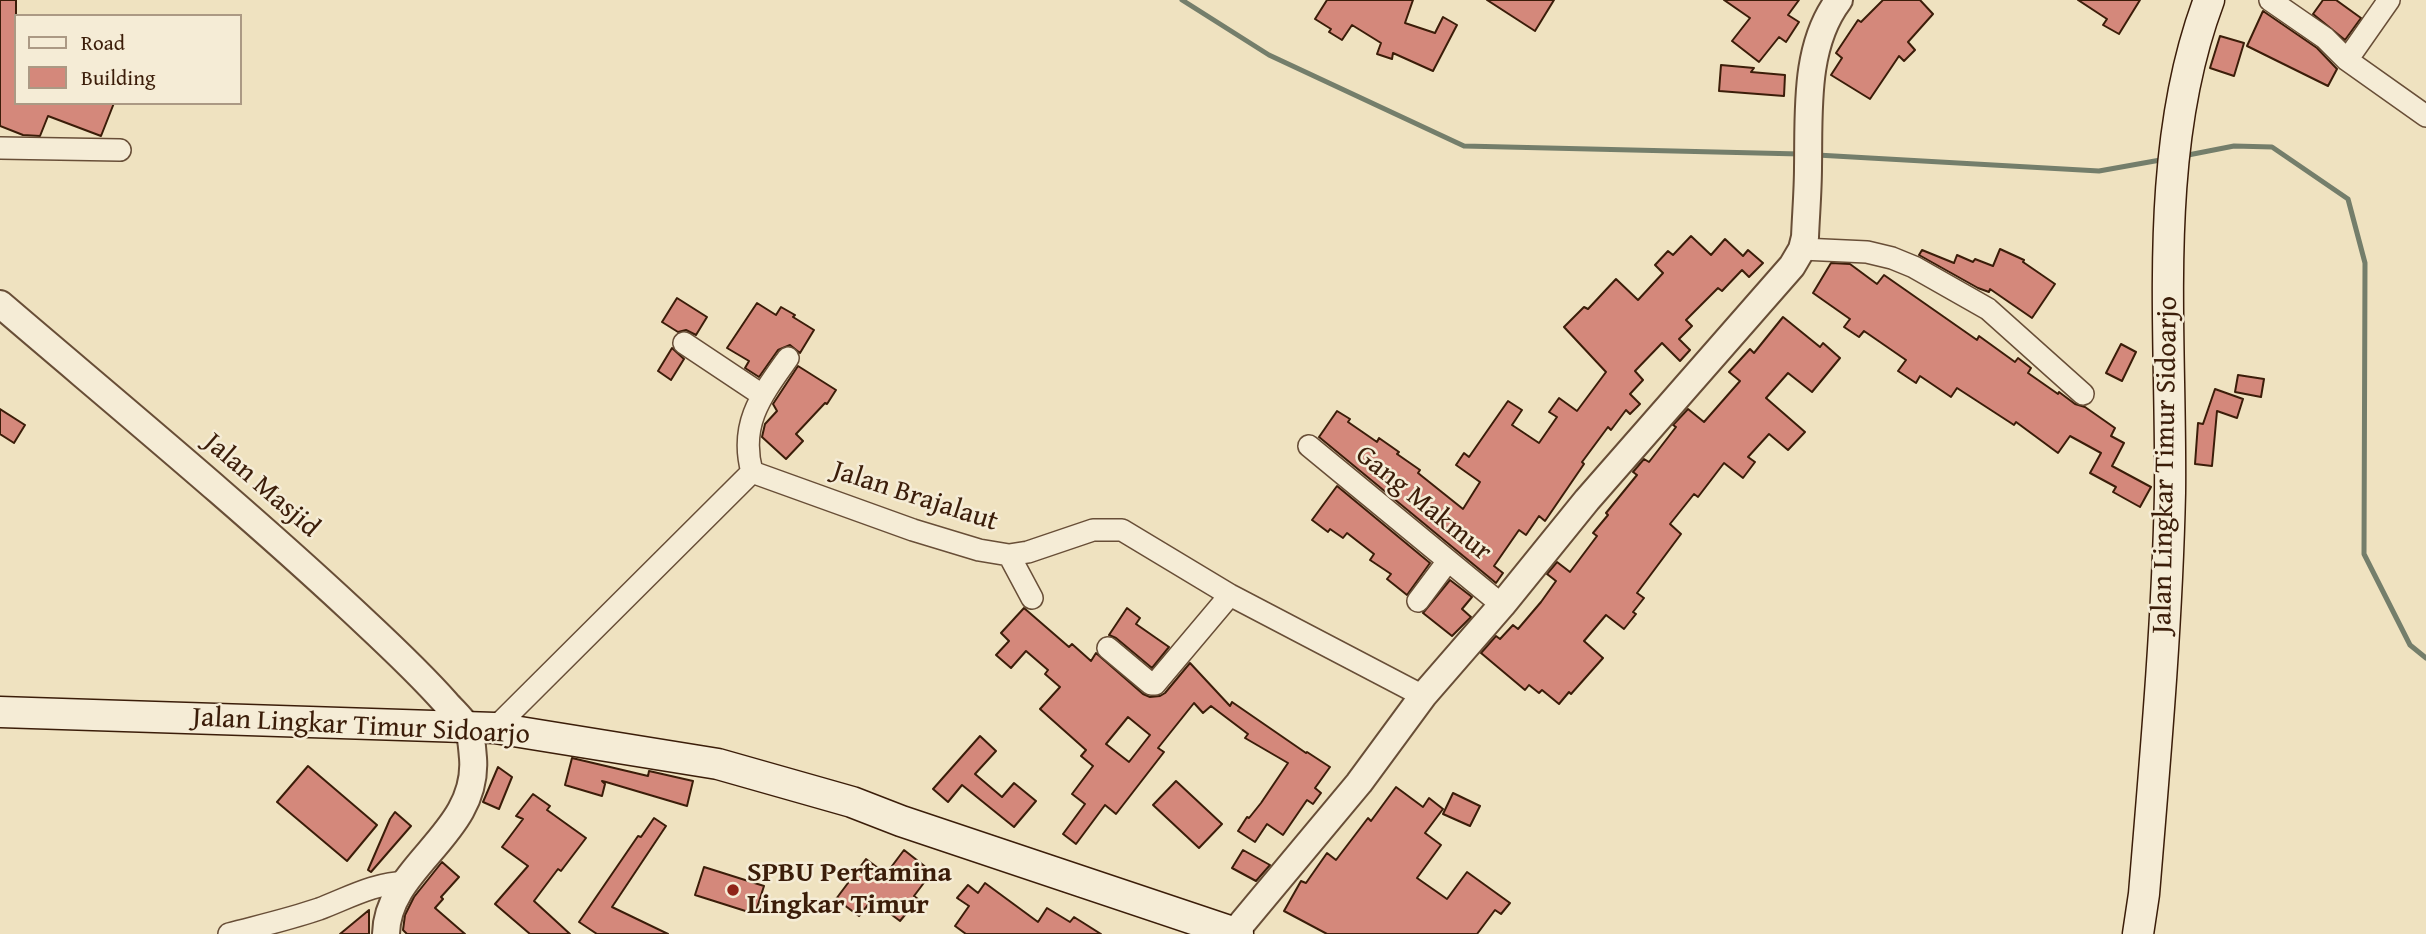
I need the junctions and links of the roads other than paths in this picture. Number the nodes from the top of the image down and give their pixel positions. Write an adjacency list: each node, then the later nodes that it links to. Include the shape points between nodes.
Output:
1 (1839, 0): 9 (street, via 1820,36 1812,73)
2 (2209, 0): 31 (main road, Jalan Lingkar Timur Sidoarjo, via 2184,89 2174,165 2168,246 2170,481 2165,606)
3 (2270, 0): 5 (street, via 2325,38)
4 (2389, 0): 5 (street)
5 (2347, 60): 6 (street)
6 (2426, 116)
7 (0, 148): 8 (street)
8 (120, 150)
9 (1803, 243): 13 (street, via 1867,252 1914,267 1988,309); 22 (street, via 1792,266 1587,500)
10 (0, 304): 26 (street, Jalan Masjid, via 268,531)
11 (684, 342): 14 (street)
12 (788, 358): 14 (street)
13 (2083, 394)
14 (762, 395): 16 (street, via 751,419)
15 (1309, 446): 18 (street, Gang Makmur)
16 (749, 454): 17 (street, Jalan Brajalaut, via 914,530); 26 (street)
17 (1009, 555): 19 (street, Jalan Brajalaut, via 1093,530 1122,530); 20 (street)
18 (1448, 561): 21 (street); 22 (street, Gang Makmur)
19 (1230, 595): 23 (street, via 1156,684); 24 (street, Jalan Brajalaut)
20 (1032, 598)
21 (1418, 601)
22 (1502, 605): 24 (street)
23 (1108, 648)
24 (1429, 689): 28 (street, via 1359,783)
25 (0, 712): 26 (main road, Jalan Lingkar Timur Sidoarjo)
26 (482, 729): 27 (street, via 464,806); 28 (main road, Jalan Lingkar Timur Sidoarjo, via 649,752 746,771 852,802)
27 (407, 882): 29 (street, via 370,888 318,909); 30 (street, via 393,903)
28 (1235, 933)
29 (229, 934)
30 (386, 934)
31 (2138, 934)

